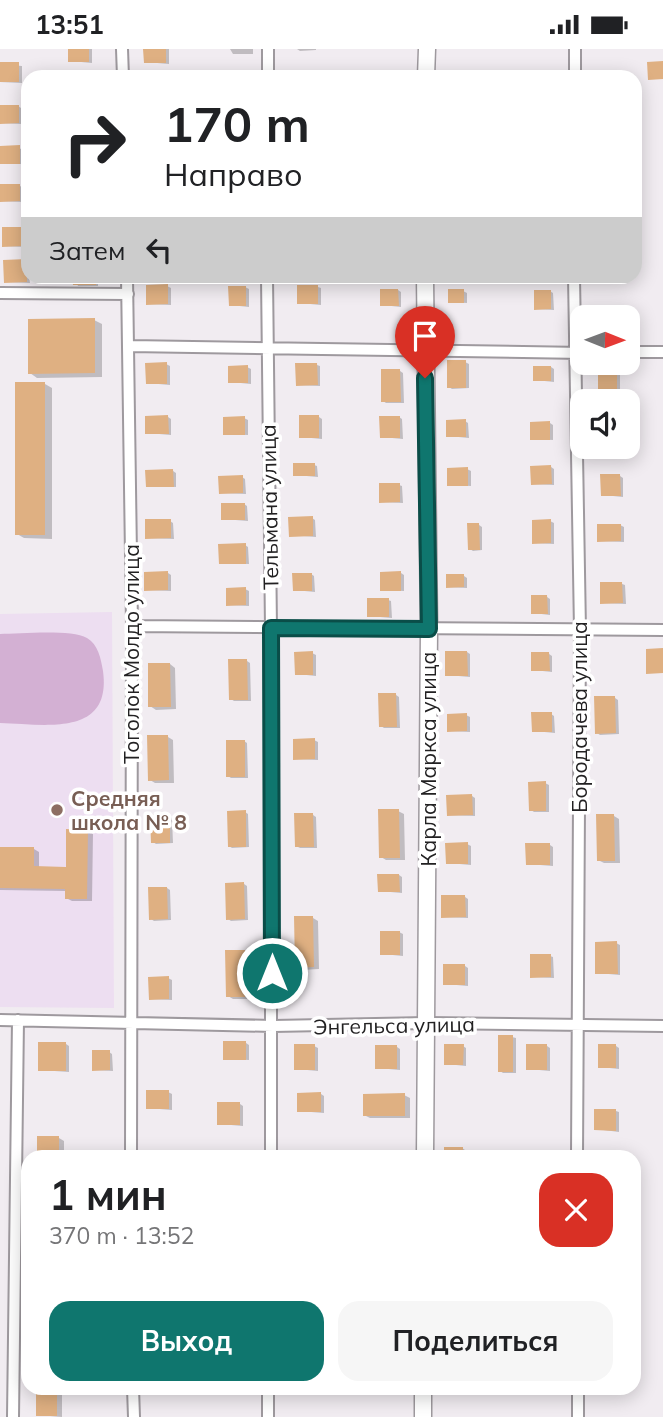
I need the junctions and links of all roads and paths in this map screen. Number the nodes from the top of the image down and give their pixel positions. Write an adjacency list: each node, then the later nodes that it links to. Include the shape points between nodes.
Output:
1 (122, 49): 5 (street)
2 (268, 49): 6 (street)
3 (426, 49): 7 (street)
4 (575, 49): 8 (street)
5 (123, 70)
6 (268, 70)
7 (426, 70)
8 (575, 70)
9 (127, 284): 14 (street, Тоголок Молдо улица)
10 (267, 284): 17 (street, Тельмана улица)
11 (425, 284): 18 (street, Карла Маркса улица)
12 (575, 284): 15 (street, Бородачева улица)
13 (0, 293): 14 (street)
14 (128, 294): 16 (street, Тоголок Молдо улица)
15 (576, 305)
16 (130, 346): 17 (street); 23 (street, Тоголок Молдо улица)
17 (267, 350): 18 (street); 24 (street, Тельмана улица)
18 (425, 351): 21 (street); 25 (street, Карла Маркса улица)
19 (640, 352): 20 (street)
20 (663, 352)
21 (570, 353)
22 (579, 375): 26 (street, Бородачева улица)
23 (132, 626): 24 (street); 31 (street, Тоголок Молдо улица)
24 (271, 628): 25 (street); 33 (street, Тельмана улица)
25 (429, 629): 26 (street); 30 (street, Карла Маркса улица)
26 (580, 629): 27 (street); 32 (street, Бородачева улица)
27 (663, 630)
28 (0, 1020): 29 (street, Энгельса улица)
29 (18, 1020): 31 (street, Энгельса улица); 40 (street)
30 (427, 1023): 32 (street, Энгельса улица); 33 (street, Энгельса улица); 37 (street, Карла Маркса улица)
31 (130, 1024): 33 (street, Энгельса улица); 35 (street, Тоголок Молдо улица)
32 (577, 1025): 34 (street, Энгельса улица); 38 (street, Бородачева улица)
33 (273, 1026): 36 (street, Тельмана улица)
34 (663, 1026)
35 (131, 1150)
36 (271, 1150)
37 (425, 1150)
38 (577, 1150)
39 (0, 1325): 40 (street)
40 (14, 1325): 45 (street)
41 (133, 1395): 46 (street)
42 (268, 1395): 47 (street)
43 (423, 1395): 48 (street)
44 (578, 1395): 49 (street)
45 (13, 1417)
46 (134, 1417)
47 (268, 1417)
48 (423, 1417)
49 (578, 1417)

